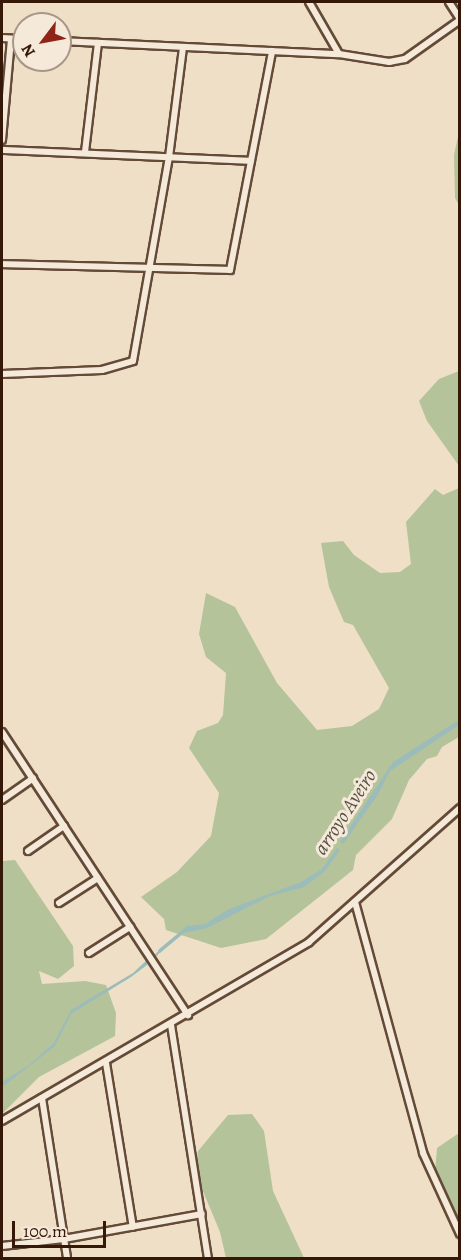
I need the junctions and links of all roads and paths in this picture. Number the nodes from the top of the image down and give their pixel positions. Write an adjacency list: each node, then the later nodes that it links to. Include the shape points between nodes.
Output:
1 (309, 2): 10 (street)
2 (448, 2): 3 (street)
3 (459, 19): 10 (street, via 396,62)
4 (2, 38): 5 (street)
5 (11, 39): 11 (street)
6 (72, 42): 7 (street)
7 (98, 43): 8 (street); 13 (street)
8 (183, 47): 9 (street); 14 (street)
9 (272, 51): 10 (street); 15 (street)
10 (339, 54)
11 (2, 140)
12 (2, 150): 13 (street)
13 (85, 152): 14 (street)
14 (169, 157): 15 (street); 17 (street)
15 (251, 161): 17 (street, via 230,270)
16 (2, 264): 17 (street)
17 (150, 267): 18 (street, via 133,361 102,370)
18 (2, 374)
19 (2, 732): 20 (street)
20 (33, 778): 21 (street); 23 (street)
21 (2, 800)
22 (459, 808): 26 (street)
23 (64, 826): 24 (street); 25 (street)
24 (28, 851)
25 (98, 878): 27 (street); 28 (street)
26 (355, 902): 30 (street, via 309,942); 37 (street, via 423,1153)
27 (59, 903)
28 (130, 927): 29 (street); 30 (street)
29 (89, 954)
30 (188, 1015): 31 (street)
31 (171, 1025): 32 (street); 35 (street)
32 (106, 1063): 33 (street); 36 (street)
33 (42, 1098): 34 (street); 38 (street)
34 (2, 1121)
35 (202, 1214): 36 (street); 41 (street)
36 (133, 1227): 38 (street)
37 (459, 1234)
38 (64, 1239): 39 (street); 40 (street)
39 (2, 1246)
40 (67, 1258)
41 (208, 1258)

